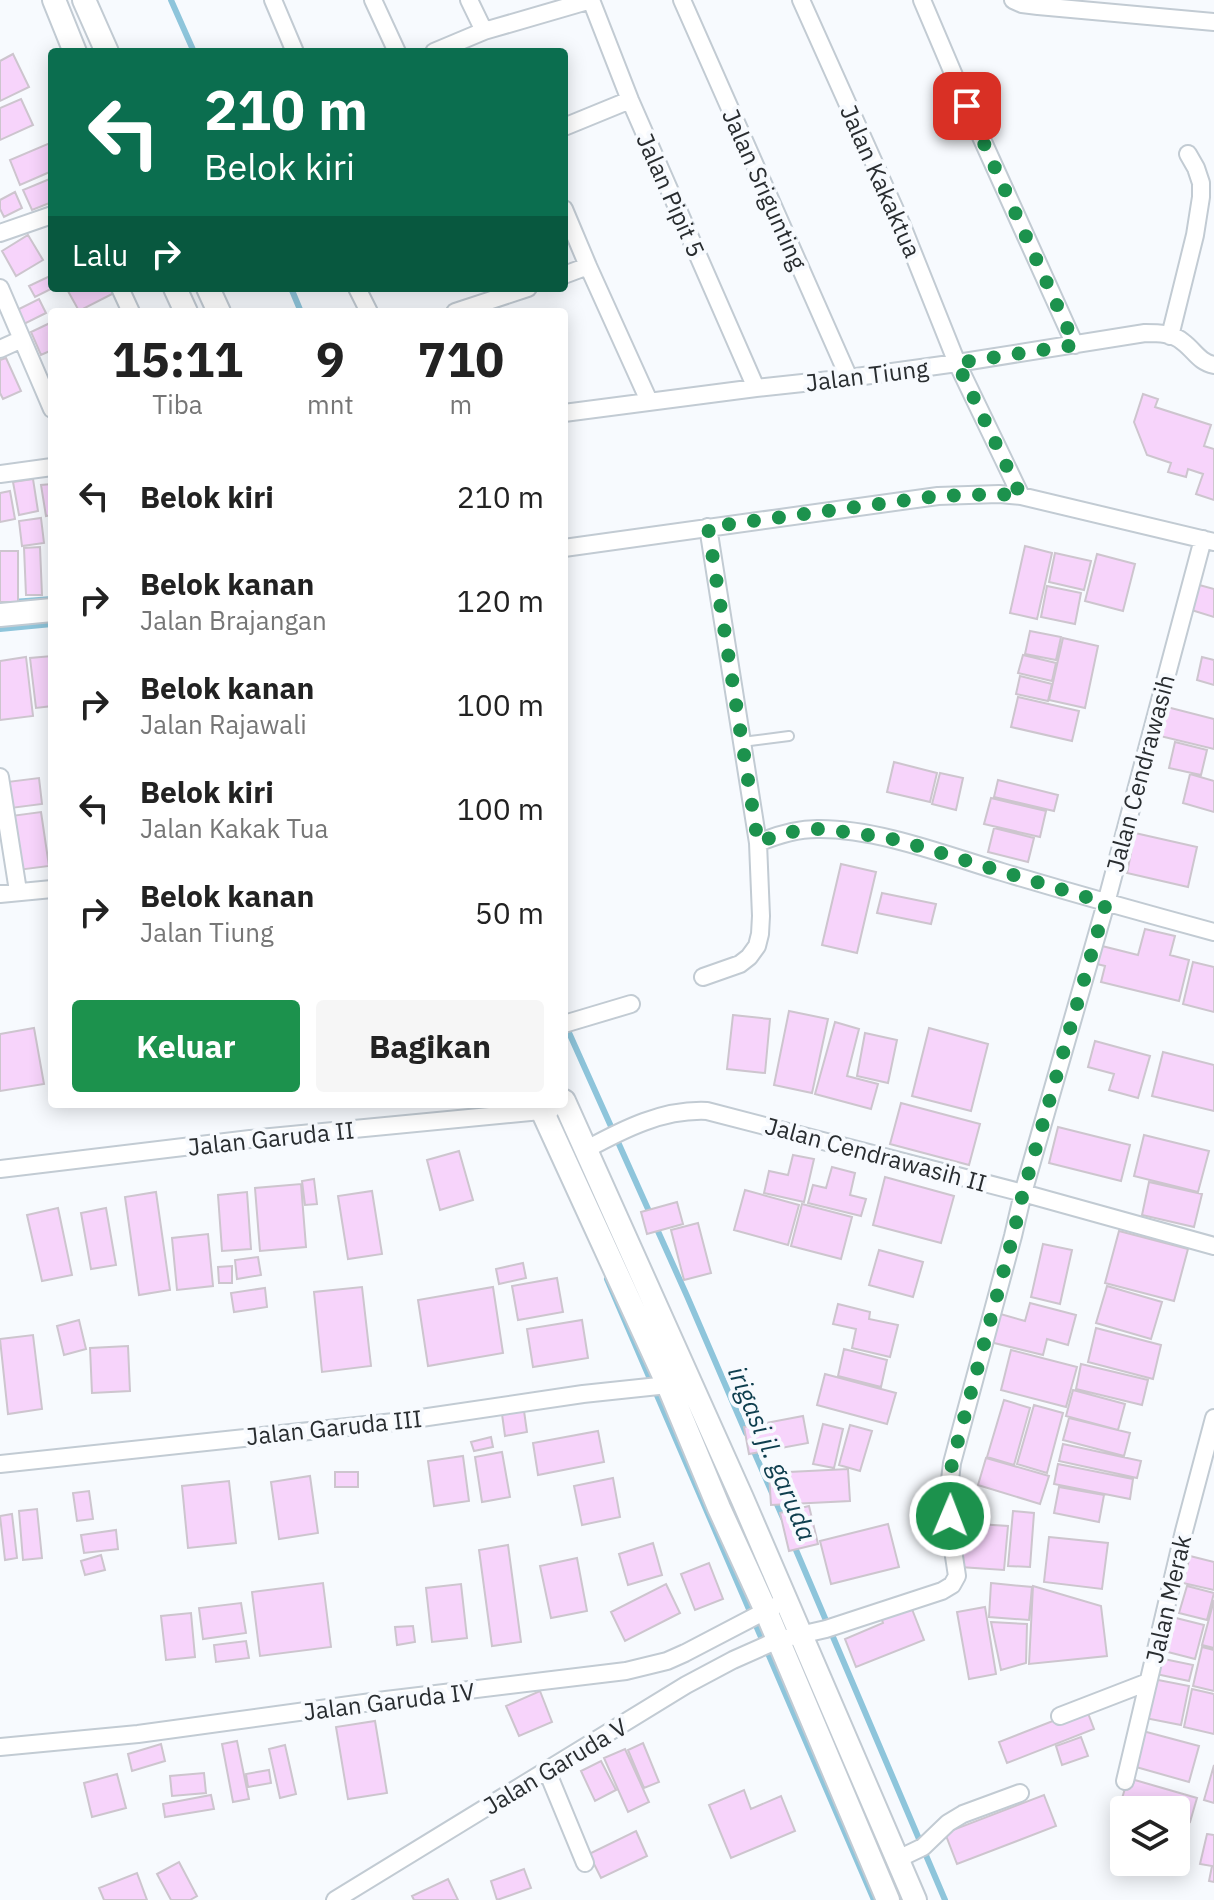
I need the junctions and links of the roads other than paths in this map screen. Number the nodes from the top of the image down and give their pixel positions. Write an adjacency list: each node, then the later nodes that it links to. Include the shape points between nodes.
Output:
1 (54, 0): 13 (main road)
2 (84, 0): 14 (main road)
3 (273, 0): 15 (street)
4 (373, 0): 16 (street)
5 (469, 0): 12 (street)
6 (591, 0): 12 (street); 18 (street, Jalan Pipit 5)
7 (682, 0): 35 (street, Jalan Srigunting)
8 (801, 0): 33 (street, Jalan Kakaktua)
9 (922, 0): 31 (street)
10 (1013, 0): 11 (street)
11 (1213, 22)
12 (484, 31): 17 (street)
13 (73, 48)
14 (105, 48)
15 (293, 48)
16 (395, 48)
17 (444, 48)
18 (630, 100): 19 (street); 36 (street, Jalan Pipit 5)
19 (568, 125)
20 (1188, 154): 29 (street, via 1201,183 1201,197)
21 (48, 216): 23 (street)
22 (568, 218): 24 (street)
23 (0, 233)
24 (588, 266): 25 (street); 38 (street)
25 (568, 274)
26 (0, 288): 30 (street)
27 (506, 299): 28 (street)
28 (471, 308)
29 (1170, 336): 31 (street, Jalan Tiung, via 1145,333); 34 (street)
30 (22, 339): 32 (street); 37 (street)
31 (1075, 345): 33 (street, Jalan Tiung)
32 (0, 349)
33 (957, 363): 35 (street, Jalan Tiung); 42 (street, Jalan Kakaktua)
34 (1214, 365)
35 (849, 378): 36 (street, Jalan Tiung)
36 (756, 388): 38 (street, Jalan Tiung)
37 (48, 400)
38 (649, 401): 39 (street, Jalan Tiung)
39 (568, 414)
40 (48, 468): 41 (street)
41 (0, 474)
42 (1021, 496): 43 (street, via 938,496); 44 (street)
43 (708, 527): 45 (street); 49 (street)
44 (1208, 540): 55 (street, Jalan Cendrawasih)
45 (568, 547)
46 (48, 610): 47 (main road)
47 (0, 615)
48 (789, 736): 49 (lane)
49 (742, 742): 51 (street)
50 (0, 777): 53 (street)
51 (758, 843): 55 (street, via 782,833 818,829 870,835); 57 (street, via 757,946 740,964)
52 (48, 889): 53 (street)
53 (18, 891): 54 (street)
54 (0, 894)
55 (1106, 903): 56 (street); 64 (street, Jalan Cendrawasih)
56 (1214, 932)
57 (703, 977)
58 (631, 1004): 59 (street)
59 (568, 1023)
60 (541, 1108): 63 (street, Jalan Garuda II); 66 (main road)
61 (568, 1108): 62 (main road)
62 (587, 1149): 64 (street, Jalan Cendrawasih II, via 651,1119 707,1111); 69 (main road)
63 (0, 1169)
64 (1023, 1193): 65 (street, Jalan Cendrawasih II); 73 (street, Jalan Cendrawasih, via 952,1463 948,1497 955,1580 942,1591)
65 (1214, 1246)
66 (668, 1385): 68 (street, Jalan Garuda III, via 394,1422); 70 (main road)
67 (1214, 1418): 75 (street, Jalan Merak)
68 (0, 1464)
69 (742, 1498): 70 (main road); 71 (main road)
70 (719, 1508): 72 (main road)
71 (786, 1600): 72 (street, Jalan Garuda IV); 73 (main road)
72 (766, 1611): 74 (main road); 77 (street, Jalan Garuda IV, via 667,1661 626,1671)
73 (801, 1634): 74 (street, Jalan Garuda V); 81 (main road)
74 (778, 1640): 78 (street, Jalan Garuda V, via 686,1685); 84 (main road)
75 (1148, 1682): 76 (street); 79 (street, Jalan Merak)
76 (1060, 1716)
77 (0, 1747)
78 (547, 1771): 82 (street); 83 (street, Jalan Garuda V)
79 (1125, 1781)
80 (1020, 1793): 81 (street, via 963,1814 927,1844)
81 (898, 1859): 85 (main road)
82 (585, 1863)
83 (335, 1900)
84 (888, 1900)
85 (915, 1900)

